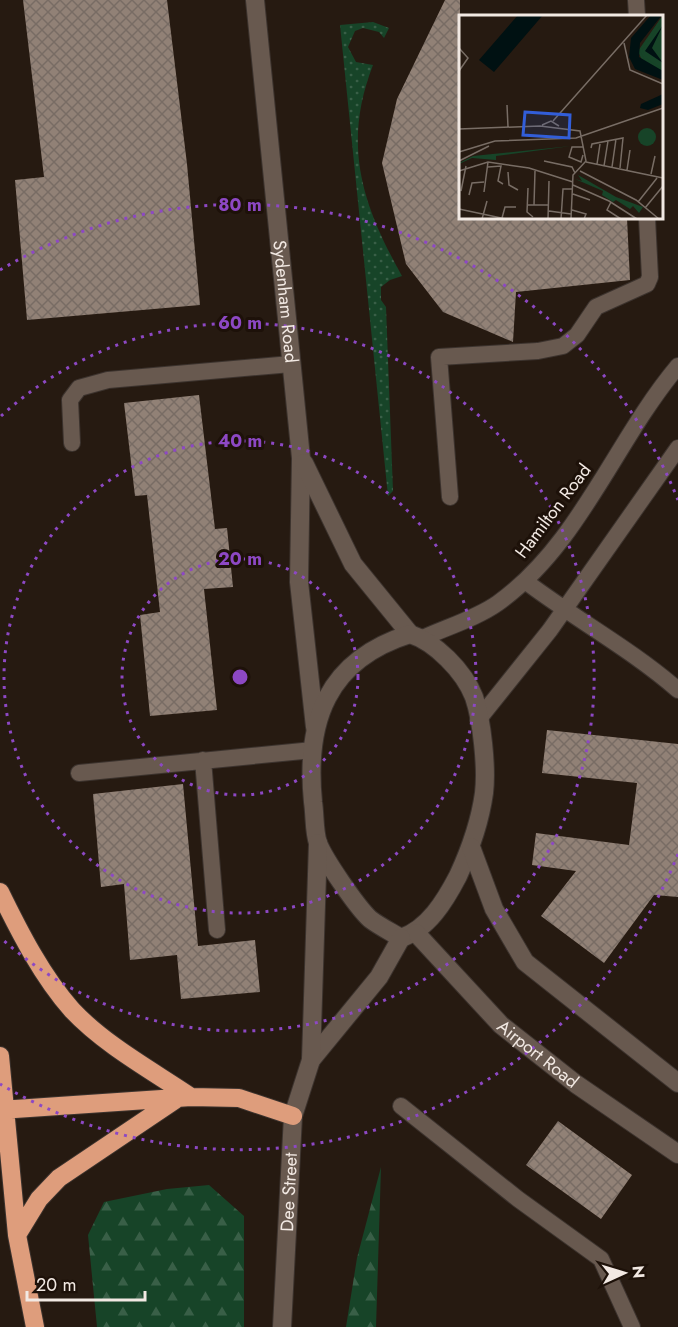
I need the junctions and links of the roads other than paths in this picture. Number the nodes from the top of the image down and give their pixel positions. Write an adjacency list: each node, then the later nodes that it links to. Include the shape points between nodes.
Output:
1 (255, 0): 2 (lane); 6 (street, Sydenham Road)
2 (262, 0)
3 (636, 0): 4 (lane)
4 (637, 15)
5 (647, 219): 11 (lane, via 647,284 596,307 577,335 563,346 439,357)
6 (291, 364): 8 (lane, via 108,380 79,388 70,400); 10 (street, Sydenham Road)
7 (678, 366): 12 (lane, Hamilton Road, via 565,533)
8 (72, 443)
9 (678, 448): 13 (lane)
10 (301, 458): 14 (street, Sydenham Road, via 353,564); 17 (street, Sydenham Road, via 299,582)
11 (450, 497)
12 (525, 581): 13 (lane); 14 (lane, Hamilton Road, via 497,604)
13 (564, 610): 15 (lane); 16 (lane)
14 (417, 636): 16 (street, Sydenham Road, via 446,656 473,696); 17 (street, via 381,643 356,660 328,695)
15 (678, 690)
16 (478, 720): 22 (street, Sydenham Road, via 484,792)
17 (315, 729): 18 (street, Dee Street)
18 (312, 750): 19 (lane); 21 (street, Dee Street)
19 (203, 760): 20 (lane); 24 (lane)
20 (79, 772)
21 (318, 843): 25 (street, Airport Road, via 370,918); 27 (street, Dee Street)
22 (471, 847): 25 (street, Dee Street, via 447,898); 28 (street, via 494,909 525,962)
23 (0, 892): 29 (highway, via 34,955 73,1011)
24 (217, 930)
25 (409, 936): 27 (street, Dee Street); 33 (street, Airport Road, via 501,1025 576,1084)
26 (0, 1056): 31 (highway)
27 (311, 1060): 32 (street, Dee Street)
28 (678, 1083)
29 (184, 1098): 31 (highway); 32 (highway, via 239,1098); 34 (highway, via 59,1178 39,1199)
30 (401, 1106): 37 (lane, via 601,1259)
31 (2, 1110): 34 (highway)
32 (293, 1116): 36 (street, Dee Street)
33 (678, 1154)
34 (17, 1235): 35 (highway)
35 (35, 1327)
36 (282, 1327)
37 (632, 1327)

